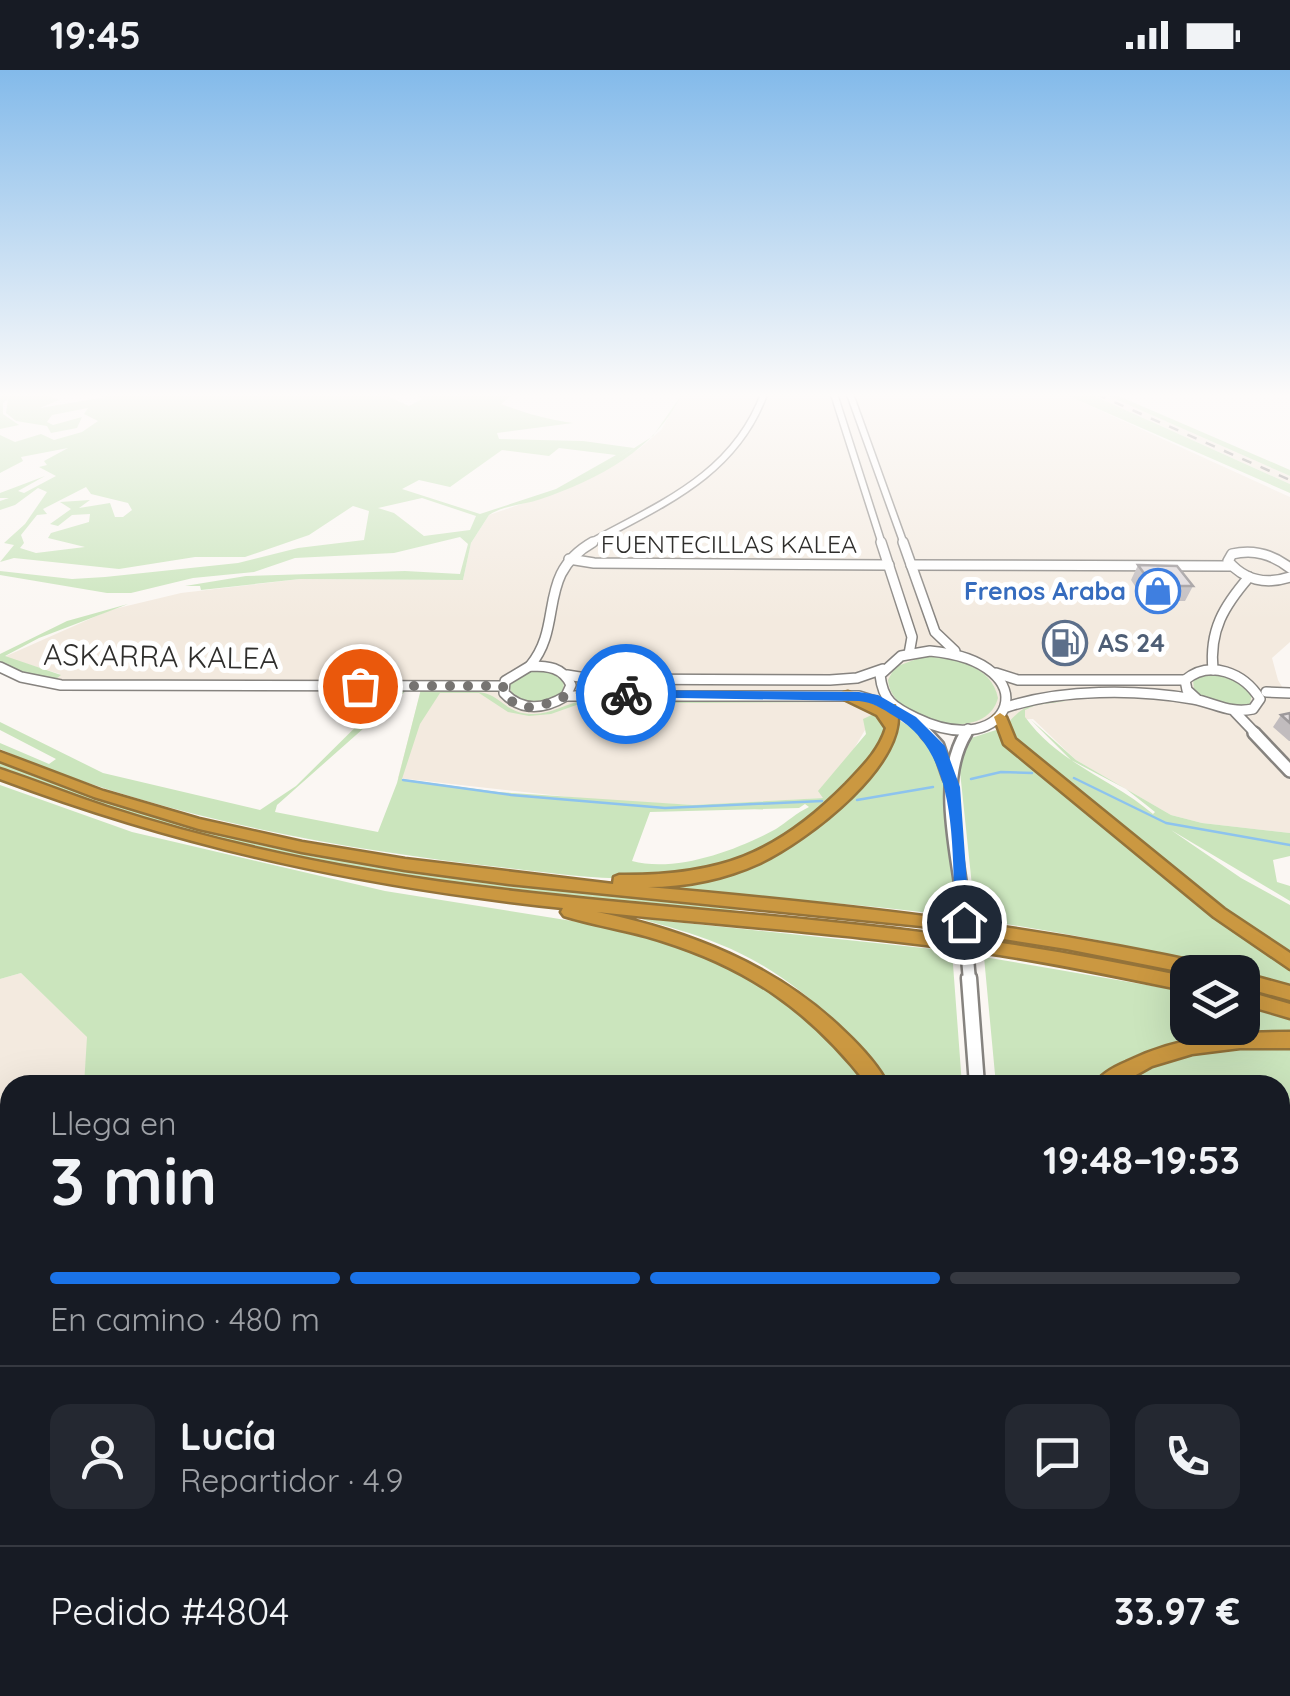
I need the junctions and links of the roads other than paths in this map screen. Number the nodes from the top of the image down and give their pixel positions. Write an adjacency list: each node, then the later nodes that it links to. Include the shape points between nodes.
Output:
1 (712, 470): 4 (street)
2 (858, 470): 5 (street)
3 (878, 470): 6 (street)
4 (569, 559): 5 (street, FUENTECILLAS KALEA); 11 (street, via 553,587)
5 (889, 565): 12 (street, via 912,637)
6 (912, 565): 7 (street); 13 (street, via 938,636)
7 (1230, 566): 8 (street, via 1232,554 1245,551 1273,556); 9 (street)
8 (1290, 568)
9 (1249, 577): 10 (street); 18 (street, via 1215,620)
10 (1288, 580)
11 (542, 651): 14 (street); 16 (street)
12 (909, 654): 13 (street); 17 (street)
13 (963, 656): 19 (street)
14 (530, 666): 16 (street); 22 (street)
15 (0, 668): 22 (street, ASKARRA KALEA, via 61,685)
16 (554, 668): 20 (street)
17 (883, 669): 20 (street, via 848,679); 28 (street, via 880,688)
18 (1214, 670): 21 (street, via 1192,672); 30 (street, via 1245,680 1258,693 1258,705)
19 (993, 672): 21 (street, via 1030,680); 29 (street, via 1006,689)
20 (567, 675): 25 (street)
21 (1185, 680): 27 (street)
22 (503, 686): 25 (street, via 508,699 526,707 549,706)
23 (1266, 692): 24 (street)
24 (1290, 692)
25 (566, 696): 26 (street)
26 (848, 696): 28 (street); 33 (highway, via 881,712)
27 (1198, 700): 29 (street, via 1041,698); 30 (street)
28 (892, 707): 31 (street); 33 (highway)
29 (1004, 712): 32 (street); 40 (highway, via 1009,741 1219,913)
30 (1235, 712): 35 (street)
31 (912, 720): 32 (street); 37 (street, via 938,746)
32 (968, 729): 37 (street, via 956,748)
33 (894, 732): 38 (highway, via 812,827 741,866 670,881)
34 (0, 756): 38 (highway, via 235,832)
35 (1290, 771)
36 (0, 774): 39 (highway, via 174,833)
37 (952, 787): 49 (street, bridge)
38 (494, 878): 41 (highway, via 949,924)
39 (422, 885): 42 (highway, via 954,941); 48 (highway, via 617,921 697,944 796,998)
40 (1290, 962)
41 (1170, 963)
42 (1170, 981)
43 (1260, 985): 44 (highway)
44 (1290, 993)
45 (1260, 1002): 46 (highway)
46 (1290, 1010)
47 (1290, 1040): 50 (highway, via 1175,1050)
48 (871, 1075)
49 (976, 1075)
50 (1124, 1075)

